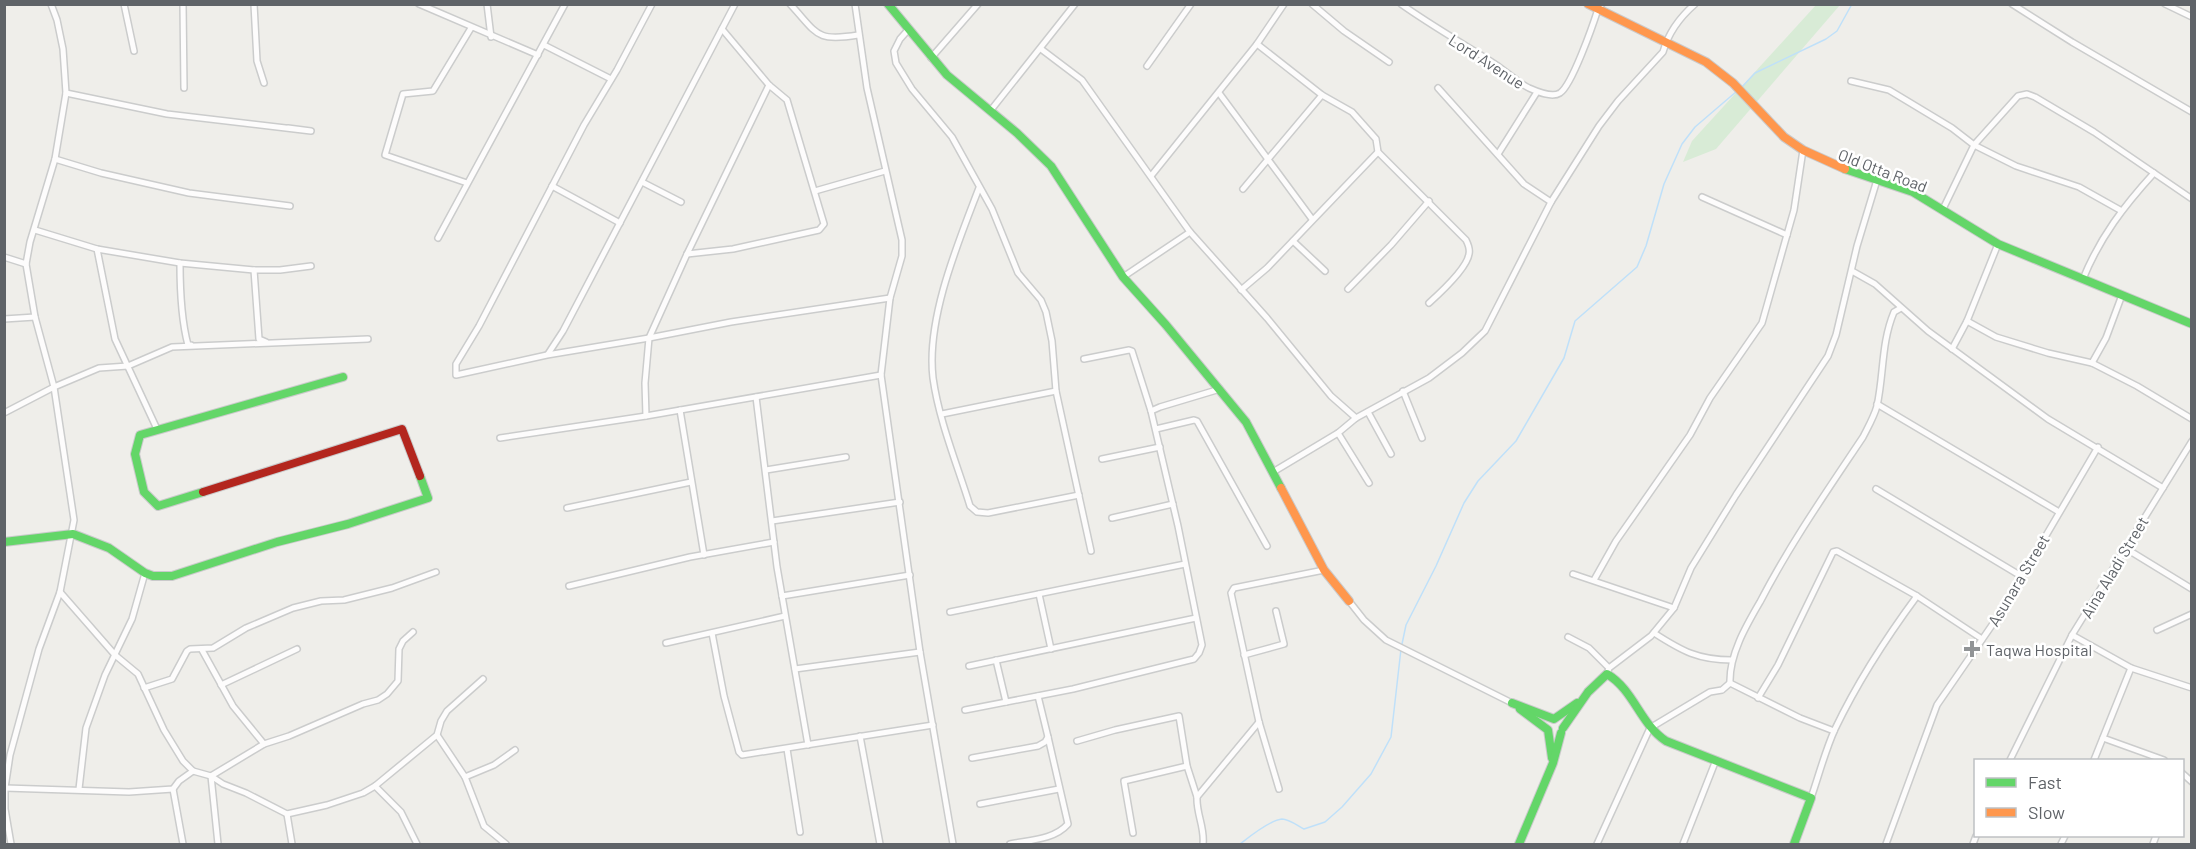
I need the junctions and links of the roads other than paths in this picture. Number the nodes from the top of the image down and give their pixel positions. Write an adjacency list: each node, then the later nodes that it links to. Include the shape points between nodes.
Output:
1 (51, 4): 46 (street, via 63,49)
2 (124, 4): 34 (street)
3 (183, 4): 43 (street)
4 (254, 4): 41 (street, via 257,61)
5 (419, 4): 25 (street)
6 (487, 4): 29 (street)
7 (565, 4): 32 (street)
8 (652, 4): 39 (street)
9 (735, 4): 26 (street)
10 (790, 4): 28 (street, via 825,38)
11 (855, 4): 28 (street)
12 (888, 4): 27 (street)
13 (978, 4): 36 (street)
14 (1075, 4): 33 (street)
15 (1191, 4): 38 (street)
16 (1284, 4): 31 (street)
17 (1312, 4): 37 (street)
18 (1401, 4): 45 (street, Lord Avenue)
19 (1588, 4): 23 (street, Old Otta Road)
20 (1695, 4): 30 (street)
21 (2012, 4): 50 (street)
22 (2165, 4): 24 (street)
23 (1600, 7): 30 (street, Old Otta Road); 45 (street, Lord Avenue, via 1563,91 1553,96)
24 (2192, 17)
25 (471, 28): 29 (street); 63 (street, via 433,91 403,94 386,155)
26 (722, 29): 42 (street); 62 (street)
27 (908, 30): 36 (street); 65 (street, via 894,51 896,63 952,137)
28 (858, 35): 58 (street)
29 (491, 37): 35 (street)
30 (1666, 42): 53 (street, Old Otta Road, via 1726,76 1784,136); 72 (street, via 1663,52 1599,126)
31 (1257, 44): 47 (street); 48 (street)
32 (544, 45): 35 (street); 39 (street)
33 (1041, 49): 49 (street); 60 (street, via 1082,80)
34 (134, 51)
35 (538, 55): 63 (street)
36 (932, 58): 49 (street)
37 (1389, 62)
38 (1147, 66)
39 (611, 79): 64 (street)
40 (1851, 81): 52 (street, via 1889,90)
41 (264, 83)
42 (769, 85): 67 (street, via 787,100); 85 (street)
43 (184, 88)
44 (1438, 88): 55 (street)
45 (1537, 92): 55 (street)
46 (66, 93): 51 (street, via 167,114 311,131); 56 (street)
47 (1219, 93): 57 (street); 60 (street)
48 (1322, 95): 54 (street, via 1352,112 1376,139); 57 (street)
49 (991, 110): 93 (street, via 1051,166)
50 (2192, 112)
51 (288, 128)
52 (1974, 145): 59 (street, via 2018,96 2027,94 2094,132); 74 (street); 75 (street, via 2016,166 2079,187)
53 (1803, 150): 61 (street, Old Otta Road); 80 (street)
54 (1378, 152): 70 (street); 76 (street)
55 (1498, 154): 72 (street, via 1524,184)
56 (56, 159): 73 (street, via 189,193); 78 (street)
57 (1269, 160): 66 (street); 76 (street)
58 (885, 171): 67 (street); 98 (street, via 902,240 902,256)
59 (2154, 173): 69 (street); 75 (street)
60 (1151, 176): 79 (street)
61 (1877, 180): 74 (street, Old Otta Road, via 1913,192); 91 (street)
62 (642, 182): 71 (street); 77 (street)
63 (467, 183): 81 (street)
64 (552, 186): 77 (street); 110 (street, via 456,364 456,375)
65 (979, 188): 118 (street, via 992,209 1018,273 1046,312); 126 (street, via 952,259 932,343 933,379)
66 (1243, 189)
67 (815, 191): 85 (street, via 824,224 819,230 733,249)
68 (1702, 197): 80 (street)
69 (2192, 199)
70 (1429, 201): 95 (street); 99 (street, via 1466,240 1469,255)
71 (681, 202)
72 (1551, 202): 119 (street, via 1485,331 1437,372)
73 (290, 206)
74 (1943, 209): 83 (street, Old Otta Road)
75 (2120, 210): 94 (street)
76 (1312, 219): 82 (street)
77 (620, 224): 110 (street)
78 (35, 230): 84 (street); 88 (street)
79 (1190, 232): 93 (street); 96 (street)
80 (1787, 235): 168 (street, via 1762,323)
81 (438, 238)
82 (1293, 241): 92 (street); 96 (street)
83 (1998, 244): 94 (street, Old Otta Road); 103 (street)
84 (97, 249): 87 (street); 113 (street, via 115,339)
85 (687, 254): 105 (street)
86 (4, 257): 88 (street)
87 (180, 263): 90 (street); 108 (street, via 186,337 188,345)
88 (26, 264): 101 (street)
89 (311, 266): 90 (street)
90 (254, 270): 107 (street, via 259,339)
91 (1852, 271): 100 (street, via 1875,284); 176 (street, via 1828,356 1691,568)
92 (1325, 272)
93 (1123, 277): 117 (street)
94 (2083, 279): 97 (street, Old Otta Road)
95 (1348, 289)
96 (1240, 290): 128 (street, via 1331,396)
97 (2122, 295): 104 (street, Old Otta Road); 112 (street)
98 (890, 298): 105 (street); 114 (street)
99 (1429, 303)
100 (1901, 308): 109 (street); 121 (street, via 1894,312 1883,348)
101 (35, 317): 102 (street); 116 (street)
102 (4, 319)
103 (1966, 321): 109 (street); 112 (street, via 1996,337)
104 (2192, 324)
105 (649, 338): 110 (street); 127 (street)
106 (368, 339): 107 (street)
107 (267, 342): 108 (street)
108 (197, 346): 113 (street, via 172,347)
109 (1952, 349): 137 (street, via 2048,419)
110 (547, 355)
111 (1084, 359): 123 (street, via 1132,351)
112 (2092, 363): 129 (street)
113 (128, 366): 116 (street, via 99,368); 130 (street)
114 (880, 375): 120 (street); 148 (street)
115 (343, 377): 130 (street)
116 (54, 387): 125 (street); 154 (street)
117 (1220, 389): 123 (street); 142 (street, via 1246,422)
118 (1056, 391): 126 (street); 147 (street)
119 (1402, 391): 124 (street); 134 (street)
120 (756, 397): 122 (street); 141 (street)
121 (1877, 404): 151 (street); 197 (street, via 1863,436 1779,565)
122 (680, 410): 127 (street); 143 (street)
123 (1151, 411): 131 (street)
124 (1368, 412): 128 (street); 138 (street)
125 (4, 413)
126 (942, 414): 147 (street, via 970,506 977,512)
127 (646, 416): 133 (street)
128 (1356, 418): 132 (street)
129 (2192, 419)
130 (157, 429): 164 (street, via 140,435 135,453 144,492 158,506 402,429 428,498 182,574 161,577)
131 (1156, 429): 136 (street); 157 (street, via 1197,421)
132 (1338, 434): 142 (street); 144 (street)
133 (500, 438)
134 (1422, 438)
135 (2192, 441): 145 (street, Aina Aladi Street)
136 (1160, 447): 140 (street); 149 (street)
137 (2098, 447): 145 (street); 151 (street, Asunara Street)
138 (1391, 454)
139 (846, 457): 141 (street)
140 (1102, 459)
141 (766, 470): 153 (street)
142 (1273, 472): 162 (street)
143 (692, 482): 150 (street); 160 (street)
144 (1369, 483)
145 (2163, 488): 158 (street, Aina Aladi Street)
146 (1876, 489): 167 (street)
147 (1079, 495): 159 (street)
148 (900, 502): 153 (street); 166 (street)
149 (1173, 504): 152 (street); 161 (street)
150 (567, 508)
151 (2059, 512): 167 (street, Asunara Street)
152 (1112, 518)
153 (772, 521): 156 (street)
154 (73, 534): 155 (street); 164 (street, via 110,548); 171 (street)
155 (4, 542)
156 (774, 542): 160 (street); 173 (street)
157 (1267, 546)
158 (2126, 548): 170 (street); 186 (street, Aina Aladi Street)
159 (1091, 550)
160 (704, 555): 169 (street)
161 (1185, 564): 172 (street); 181 (street)
162 (1324, 570): 175 (street); 195 (street, via 1234,588 1231,593)
163 (436, 572): 192 (street, via 392,588 293,608)
164 (145, 573): 194 (street, via 132,619)
165 (1573, 574): 168 (street)
166 (910, 575): 173 (street); 193 (street)
167 (2021, 576): 188 (street, Asunara Street)
168 (1594, 580): 176 (street)
169 (569, 585)
170 (2192, 589)
171 (60, 592): 194 (street); 240 (street, via 14,738)
172 (1039, 594): 178 (street); 191 (street)
173 (782, 596): 180 (street)
174 (1917, 596): 188 (street); 208 (street, via 1837,550 1833,552); 219 (street, via 1862,676)
175 (1349, 601): 211 (street, via 1386,639)
176 (1674, 608): 185 (street)
177 (1275, 611): 195 (street, via 1284,644)
178 (950, 612)
179 (2192, 614): 182 (street)
180 (785, 616): 184 (street); 200 (street)
181 (1196, 618): 191 (street); 207 (street, via 1202,645 1194,659)
182 (2157, 630)
183 (413, 632): 225 (street, via 399,649 398,681 387,694)
184 (712, 633): 189 (street); 227 (street, via 739,752 748,756)
185 (1654, 633): 197 (street, via 1689,654); 201 (street)
186 (2072, 634): 199 (street); 230 (street, Aina Aladi Street)
187 (1568, 638): 201 (street, via 1588,648)
188 (1982, 639): 266 (street, Asunara Street, via 1937,705)
189 (666, 643)
190 (297, 649): 204 (street)
191 (1050, 649): 196 (street)
192 (202, 650): 204 (street); 205 (street, via 187,651 172,679)
193 (920, 652): 200 (street); 215 (street)
194 (115, 655): 205 (street, via 138,674); 241 (street, via 86,728)
195 (1244, 655): 214 (street)
196 (996, 660): 198 (street); 210 (street)
197 (1732, 660): 203 (street)
198 (969, 666)
199 (2131, 668): 206 (street); 223 (street)
200 (795, 669): 226 (street)
201 (1608, 671): 209 (street); 216 (street)
202 (483, 679): 220 (street, via 447,711)
203 (1730, 683): 208 (street); 216 (street)
204 (221, 685): 225 (street, via 232,706)
205 (144, 688): 236 (street, via 164,730)
206 (2192, 688)
207 (1038, 696): 210 (street); 222 (street)
208 (1758, 698): 219 (street)
209 (1581, 700): 213 (street); 218 (street)
210 (1006, 702): 212 (street)
211 (1512, 703): 213 (street); 217 (street)
212 (964, 710)
213 (1554, 719): 217 (street, via 1548,723); 218 (street, via 1561,722)
214 (1259, 722): 244 (street); 245 (street)
215 (933, 725): 221 (street); 258 (street)
216 (1650, 728): 233 (street, via 1681,748); 263 (street)
217 (1548, 730): 218 (street, via 1555,735); 234 (street)
218 (1562, 730): 234 (street)
219 (1834, 731): 246 (street)
220 (437, 735): 238 (street); 239 (street)
221 (860, 736): 226 (street); 257 (street)
222 (1048, 737): 229 (street, via 1038,746); 243 (street)
223 (2103, 738): 231 (street); 232 (street)
224 (1077, 741): 235 (street, via 1179,716)
225 (264, 744): 237 (street)
226 (807, 745): 227 (street)
227 (787, 749): 249 (street)
228 (515, 750): 238 (street, via 494,765)
229 (972, 758)
230 (2010, 759)
231 (2094, 759)
232 (2161, 759)
233 (1716, 760): 246 (street); 264 (street)
234 (1553, 763): 262 (street)
235 (1187, 766): 245 (street); 250 (street, via 1124,781)
236 (193, 771): 237 (street); 242 (street)
237 (211, 776): 248 (street); 253 (street)
238 (465, 777): 256 (street, via 484,826)
239 (375, 786): 248 (street, via 327,805); 255 (street, via 401,812)
240 (5, 788): 241 (street); 251 (street)
241 (79, 789): 242 (street)
242 (173, 789): 252 (street)
243 (1059, 789): 247 (street); 260 (street, via 1068,824 1046,837)
244 (1279, 789)
245 (1197, 796): 261 (street)
246 (1811, 798): 265 (street)
247 (980, 804)
248 (287, 814): 254 (street)
249 (800, 832)
250 (1133, 833)
251 (11, 844)
252 (183, 844)
253 (218, 844)
254 (292, 844)
255 (417, 844)
256 (506, 844)
257 (880, 844)
258 (953, 844)
259 (1010, 844): 260 (street)
260 (1017, 844)
261 (1203, 844)
262 (1521, 844)
263 (1597, 844)
264 (1683, 844)
265 (1794, 844)
266 (1886, 844)

